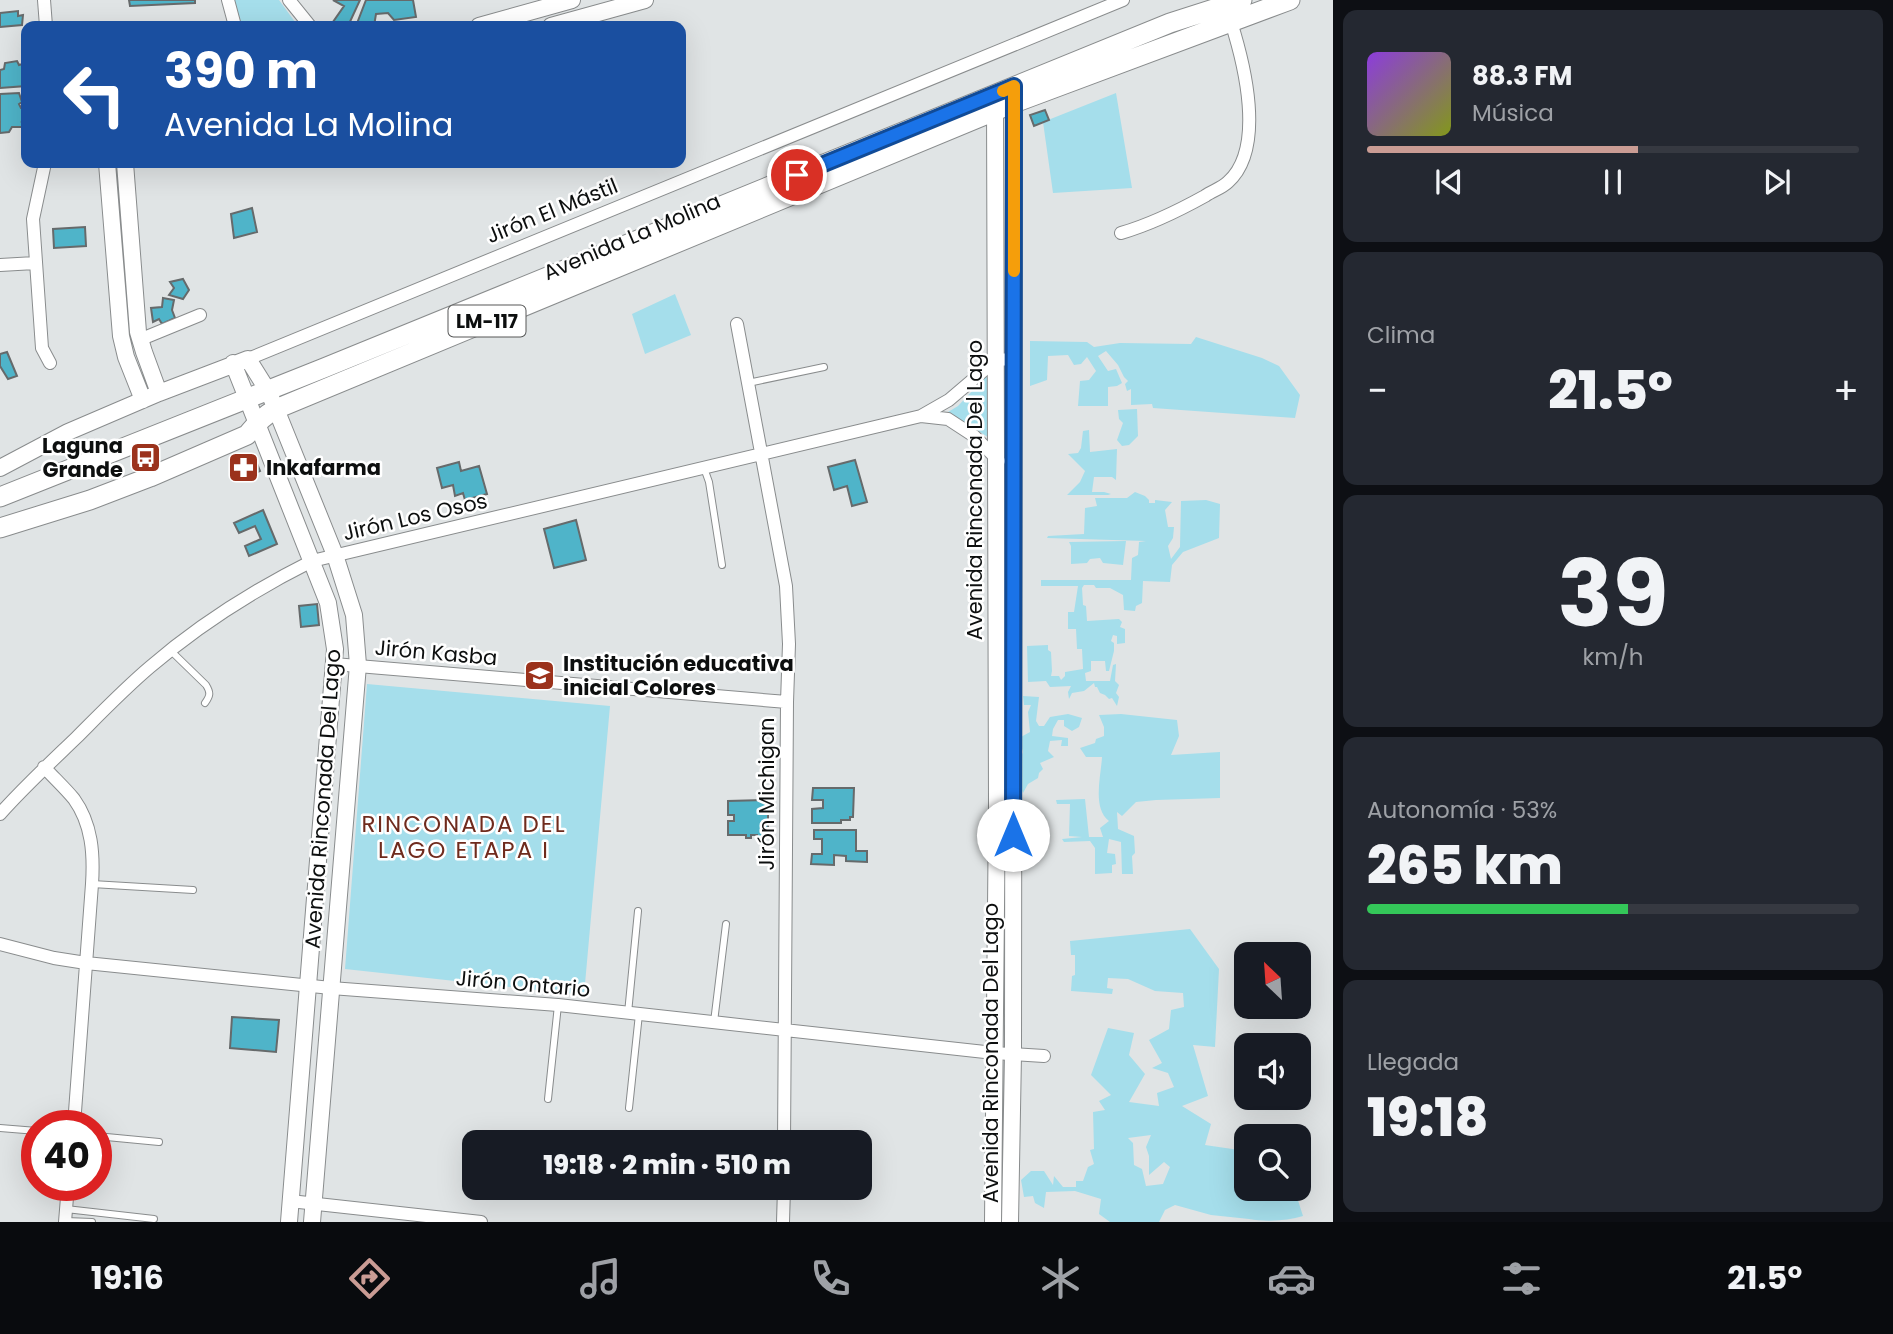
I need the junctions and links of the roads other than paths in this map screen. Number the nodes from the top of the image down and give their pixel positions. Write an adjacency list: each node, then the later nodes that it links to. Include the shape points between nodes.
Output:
1 (44, 0): 9 (street)
2 (228, 0): 10 (street)
3 (289, 0): 11 (street)
4 (645, 0): 14 (street)
5 (1123, 0): 34 (street, Jirón El Mástil)
6 (1241, 0): 16 (main road, Avenida La Molina / LM-117, via 1170,23)
7 (1290, 0): 15 (main road, Avenida La Molina / LM-117)
8 (567, 1): 12 (street); 13 (street)
9 (46, 21)
10 (234, 21)
11 (306, 21)
12 (497, 21)
13 (560, 21)
14 (570, 21)
15 (1231, 22): 16 (main road, Avenida La Molina / LM-117); 22 (street, via 1249,127 1239,167 1228,183 1173,214)
16 (1014, 94): 17 (main road, Avenida La Molina / LM-117); 24 (street, Avenida Rinconada Del Lago)
17 (995, 102): 21 (main road, Avenida La Molina / LM-117); 23 (street, Avenida Rinconada Del Lago); 25 (main road, Avenida La Molina / LM-117)
18 (44, 168): 26 (street, via 33,219)
19 (107, 168): 30 (street)
20 (125, 168): 31 (street)
21 (720, 225): 25 (main road); 42 (main road, Avenida La Molina / LM-117)
22 (1122, 233)
23 (996, 241): 24 (street); 33 (street, Avenida Rinconada Del Lago)
24 (1013, 241): 32 (street, Avenida Rinconada Del Lago)
25 (624, 246): 38 (main road, Avenida La Molina / LM-117)
26 (35, 263): 27 (street); 35 (street, via 42,348)
27 (0, 265)
28 (200, 315): 31 (street)
29 (737, 324): 37 (street, Jirón Michigan)
30 (121, 336): 31 (street); 41 (street)
31 (139, 336): 39 (street)
32 (1013, 359): 33 (street); 47 (street, Avenida Rinconada Del Lago)
33 (996, 360): 43 (street, Jirón Los Osos, via 949,400); 46 (street, Avenida Rinconada Del Lago)
34 (241, 361): 38 (street, Avenida Rinconada Del Lago); 39 (street, Jirón El Mástil); 40 (street, Avenida Rinconada Del Lago)
35 (50, 363)
36 (824, 367): 37 (lane)
37 (748, 383): 45 (street, Jirón Michigan)
38 (268, 391): 40 (main road, Avenida La Molina / LM-117); 42 (street, Avenida Rinconada Del Lago)
39 (159, 393): 41 (street, Jirón El Mástil)
40 (247, 399): 44 (street, Avenida Rinconada Del Lago); 50 (main road, Avenida La Molina / LM-117)
41 (143, 400): 48 (street, Jirón El Mástil)
42 (276, 409): 44 (main road, Avenida La Molina / LM-117); 52 (street, Avenida Rinconada Del Lago)
43 (921, 416): 45 (street, Jirón Los Osos); 46 (street, Jirón Los Osos, via 948,419 974,436)
44 (257, 423): 51 (main road, Avenida La Molina / LM-117, via 247,435 150,477); 53 (street, Avenida Rinconada Del Lago)
45 (761, 454): 49 (street, Jirón Los Osos); 58 (street, Jirón Michigan, via 786,586)
46 (996, 460): 47 (street, Jirón Los Osos); 74 (street, Avenida Rinconada Del Lago)
47 (1012, 466): 75 (street, Avenida Rinconada Del Lago)
48 (0, 468)
49 (704, 468): 52 (street, Jirón Los Osos); 54 (lane)
50 (0, 498)
51 (0, 528)
52 (335, 555): 53 (street, Jirón Los Osos); 57 (street, Avenida Rinconada Del Lago, via 354,615)
53 (312, 561): 55 (street, Jirón Los Osos, via 239,602); 56 (street, Avenida Rinconada Del Lago, via 328,603)
54 (722, 565)
55 (170, 650): 59 (lane, via 206,685 210,697); 60 (street, Jirón Los Osos)
56 (334, 664): 57 (street, Jirón Kasba); 68 (street, Avenida Rinconada Del Lago)
57 (358, 665): 58 (street, Jirón Kasba); 69 (street, Avenida Rinconada Del Lago)
58 (786, 702): 73 (street, Jirón Michigan)
59 (205, 703)
60 (44, 767): 61 (street, Jirón Los Osos); 62 (street, via 75,800 85,819 91,842)
61 (0, 814)
62 (92, 884): 63 (lane); 67 (street)
63 (193, 890)
64 (638, 911): 71 (lane)
65 (726, 924): 72 (lane)
66 (0, 944): 67 (street, Jirón Ontario)
67 (86, 963): 68 (street, Jirón Ontario); 79 (street)
68 (309, 985): 69 (street, Jirón Ontario); 86 (street, Avenida Rinconada Del Lago)
69 (331, 988): 70 (street, Jirón Ontario); 87 (street, Avenida Rinconada Del Lago)
70 (558, 1005): 71 (street, Jirón Ontario); 77 (lane)
71 (634, 1013): 72 (street, Jirón Ontario); 78 (lane)
72 (714, 1022): 73 (street, Jirón Ontario)
73 (786, 1030): 74 (street, Jirón Ontario); 82 (street, Jirón Michigan)
74 (994, 1053): 75 (street, Jirón Ontario); 95 (street, Avenida Rinconada Del Lago)
75 (1013, 1054): 76 (street, Jirón Ontario); 96 (street, Avenida Rinconada Del Lago)
76 (1044, 1056)
77 (548, 1099)
78 (629, 1108)
79 (75, 1110)
80 (0, 1128): 81 (lane)
81 (21, 1130)
82 (784, 1130)
83 (112, 1138): 84 (lane)
84 (159, 1142)
85 (784, 1200): 94 (street)
86 (290, 1201): 87 (street); 91 (street, Avenida Rinconada Del Lago)
87 (314, 1204): 92 (street, Avenida Rinconada Del Lago); 93 (street)
88 (65, 1217): 89 (lane); 90 (lane)
89 (153, 1219)
90 (92, 1222)
91 (289, 1222)
92 (312, 1222)
93 (481, 1222)
94 (783, 1222)
95 (993, 1222)
96 (1010, 1222)

